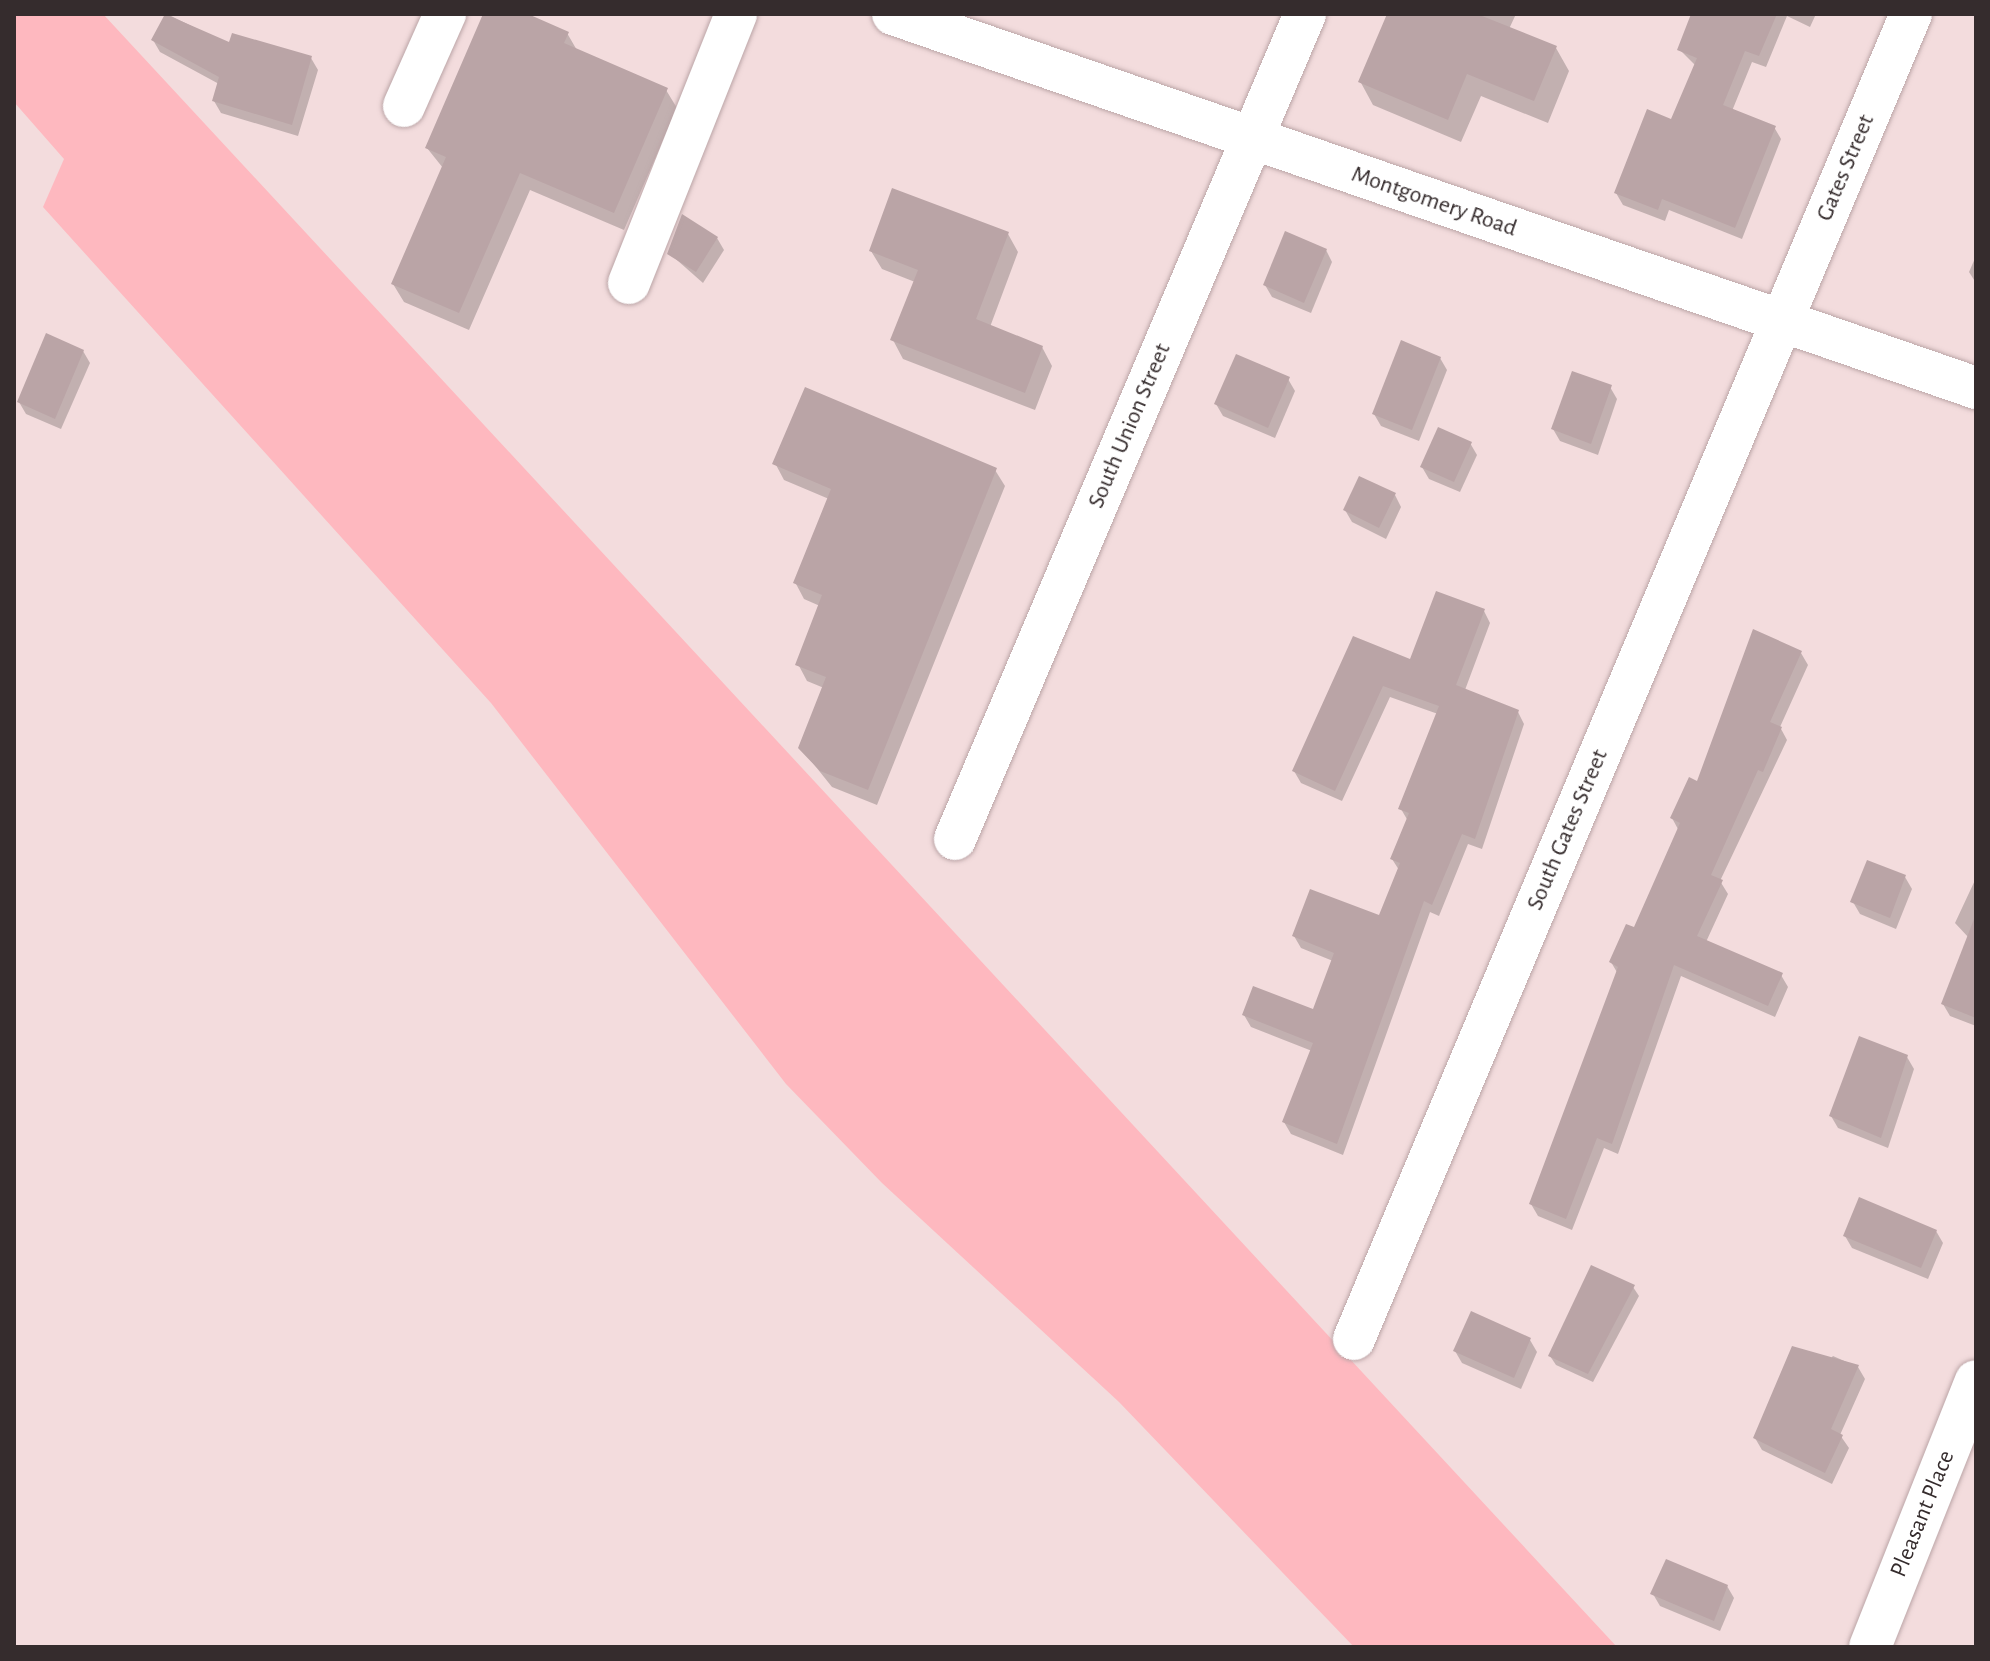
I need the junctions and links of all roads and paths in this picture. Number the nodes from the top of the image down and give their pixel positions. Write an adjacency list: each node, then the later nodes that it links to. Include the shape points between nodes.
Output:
1 (445, 14): 6 (street)
2 (736, 14): 8 (street)
3 (893, 14): 7 (street, Montgomery Road)
4 (1305, 14): 7 (street, South Union Street)
5 (1911, 14): 9 (street, Gates Street)
6 (404, 106)
7 (1252, 139): 9 (street, Montgomery Road); 11 (street, South Union Street)
8 (629, 283)
9 (1782, 322): 10 (street, Montgomery Road); 12 (street, South Gates Street)
10 (1976, 388)
11 (955, 839)
12 (1354, 1339)
13 (1976, 1381): 14 (street, Pleasant Place)
14 (1870, 1647)

